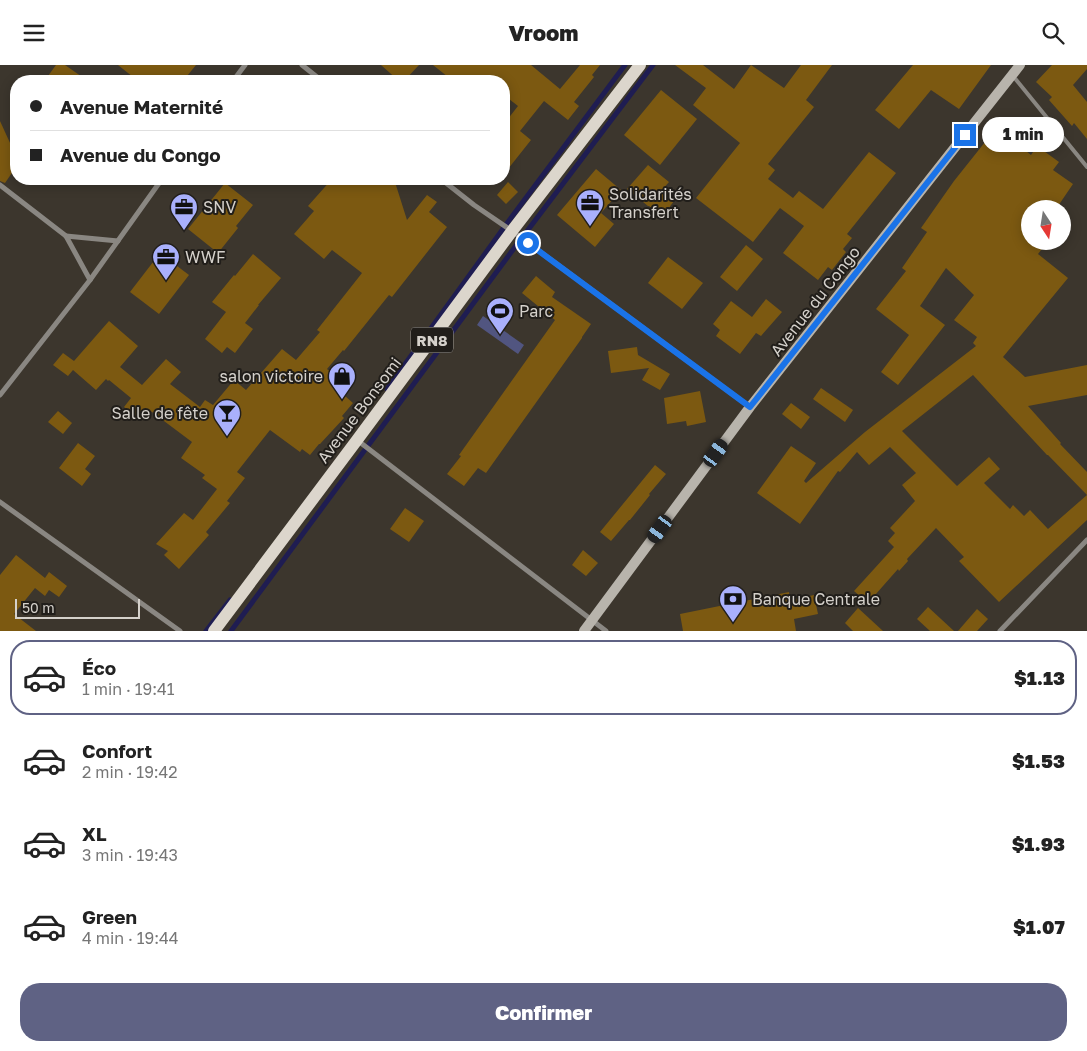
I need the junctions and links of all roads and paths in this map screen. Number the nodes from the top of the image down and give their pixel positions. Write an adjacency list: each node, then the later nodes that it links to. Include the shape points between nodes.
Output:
1 (302, 65): 4 (street)
2 (640, 65): 10 (main road, Avenue Bonsomi / RN8)
3 (1020, 65): 5 (street, Avenue du Congo)
4 (314, 75)
5 (1013, 75): 6 (lane); 15 (street, Avenue du Congo)
6 (1087, 167)
7 (0, 185): 11 (street)
8 (158, 185): 12 (street)
9 (449, 185): 10 (street)
10 (512, 231): 15 (street); 16 (main road, Avenue Bonsomi / RN8)
11 (66, 236): 12 (street); 13 (street)
12 (118, 241): 13 (street)
13 (90, 280): 14 (street)
14 (0, 395)
15 (750, 407): 19 (street, Avenue du Congo)
16 (358, 440): 19 (street); 21 (main road, Avenue Bonsomi / RN8)
17 (0, 502): 20 (street)
18 (1087, 540): 24 (street)
19 (592, 620): 22 (street, Avenue du Congo); 23 (street)
20 (180, 631)
21 (214, 631)
22 (584, 631)
23 (606, 631)
24 (1000, 631)

